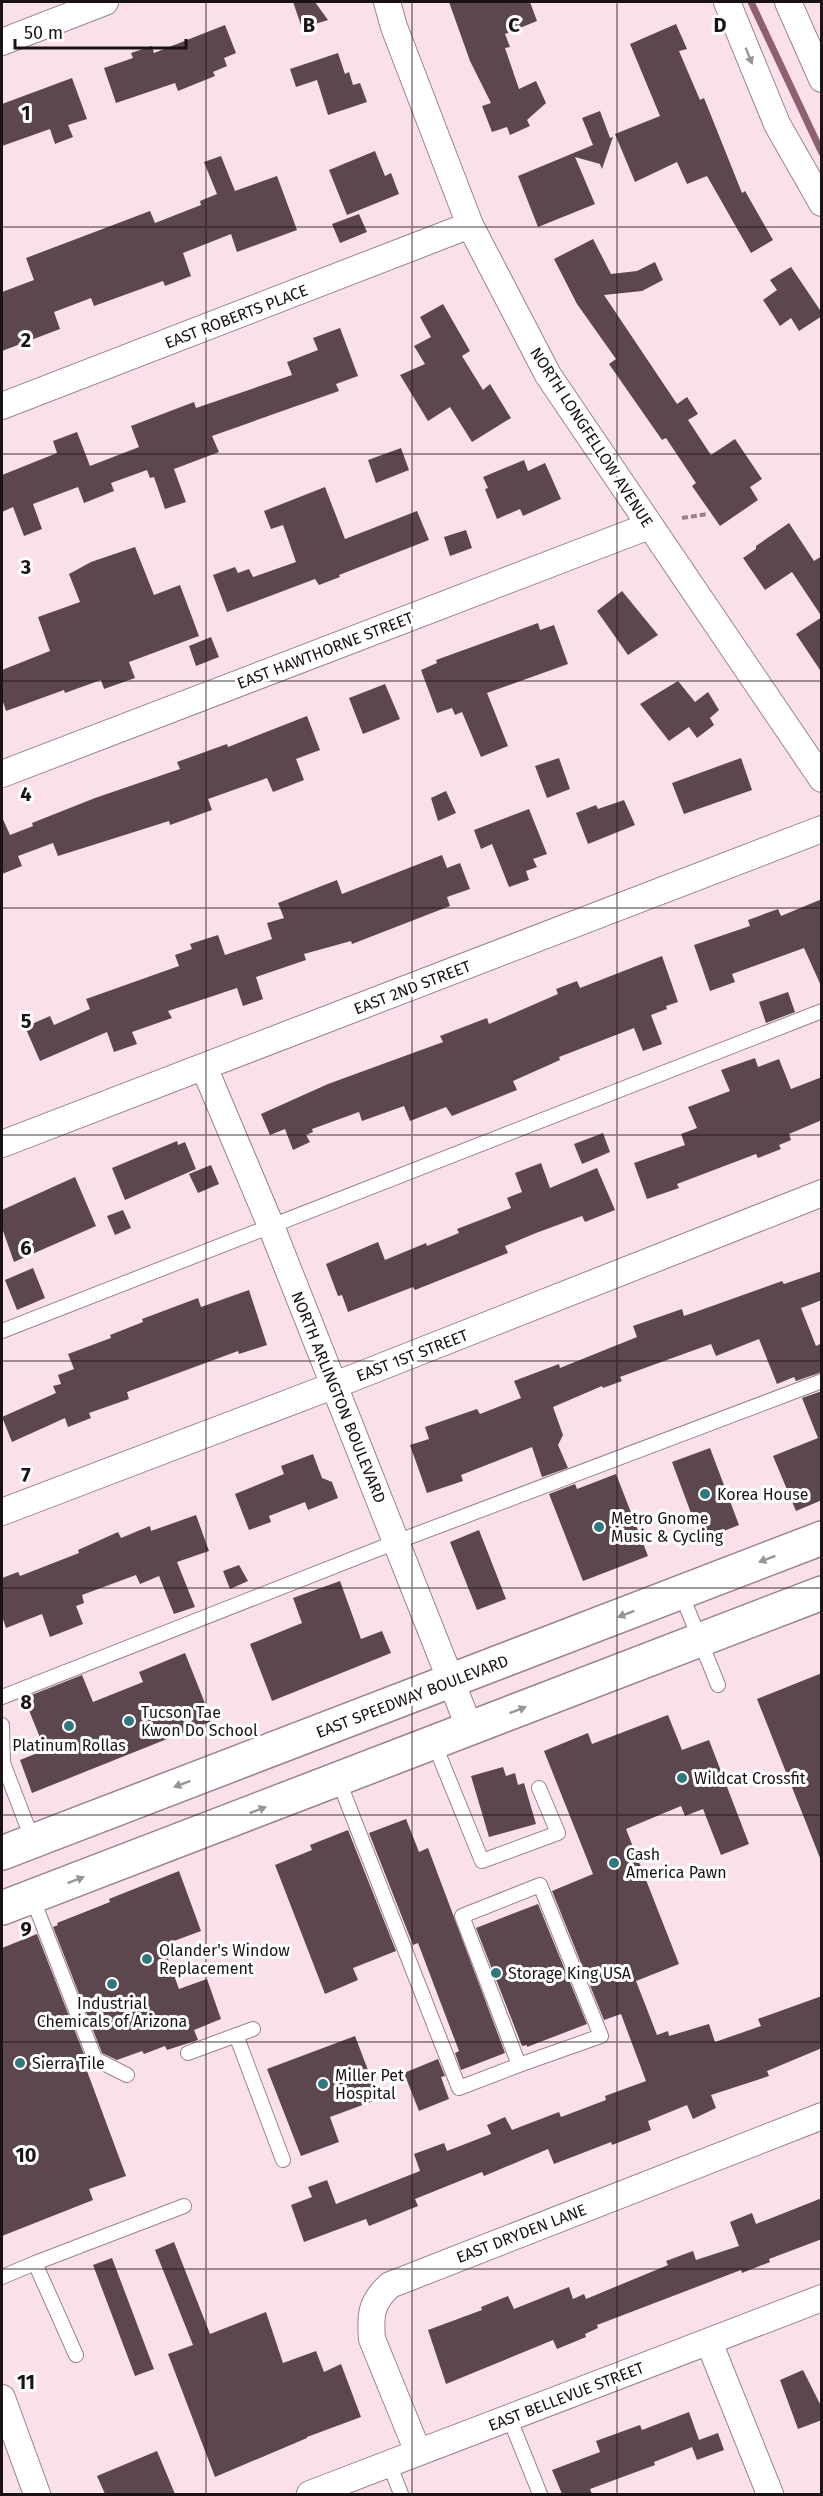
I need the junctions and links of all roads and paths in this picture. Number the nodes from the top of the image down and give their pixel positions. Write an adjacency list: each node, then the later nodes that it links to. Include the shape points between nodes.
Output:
1 (105, 2): 5 (street)
2 (387, 2): 8 (street, NORTH LONGFELLOW AVENUE)
3 (727, 2): 7 (street, one-way to 7, via 777,123)
4 (788, 2): 6 (street)
5 (2, 42)
6 (822, 79)
7 (822, 203)
8 (470, 225): 9 (street, EAST ROBERTS PLACE); 12 (street, NORTH LONGFELLOW AVENUE, via 548,375)
9 (2, 406)
10 (708, 514): 11 (path)
11 (682, 518)
12 (650, 526): 13 (street, EAST HAWTHORNE STREET); 14 (street, NORTH LONGFELLOW AVENUE)
13 (2, 774)
14 (822, 779)
15 (822, 828): 17 (street, EAST 2ND STREET)
16 (822, 1011): 20 (lane)
17 (204, 1067): 18 (street, EAST 2ND STREET); 20 (street, NORTH ARLINGTON BOULEVARD)
18 (2, 1144)
19 (822, 1193): 23 (street, EAST 1ST STREET)
20 (271, 1226): 21 (lane); 23 (street, NORTH ARLINGTON BOULEVARD)
21 (2, 1331)
22 (822, 1381): 26 (lane)
23 (335, 1385): 24 (street, EAST 1ST STREET); 26 (street, NORTH ARLINGTON BOULEVARD)
24 (2, 1512)
25 (822, 1538): 27 (main road, EAST SPEEDWAY BOULEVARD, one-way to 27)
26 (396, 1542): 30 (street, NORTH ARLINGTON BOULEVARD); 32 (lane)
27 (681, 1592): 29 (lane); 30 (main road, EAST SPEEDWAY BOULEVARD, one-way to 30)
28 (822, 1593): 29 (main road)
29 (700, 1640): 31 (lane); 34 (main road, one-way to 29)
30 (452, 1681): 34 (street, NORTH ARLINGTON BOULEVARD); 38 (main road, EAST SPEEDWAY BOULEVARD, one-way to 38)
31 (718, 1685)
32 (2, 1697)
33 (2, 1725): 38 (lane, via 3,1763)
34 (470, 1729): 35 (main road)
35 (434, 1743): 36 (main road); 37 (lane, via 482,1861 558,1833)
36 (339, 1779): 40 (main road, one-way to 36); 45 (lane, via 459,2088)
37 (539, 1788)
38 (33, 1841): 39 (main road, EAST SPEEDWAY BOULEVARD)
39 (2, 1853)
40 (32, 1897): 41 (main road); 46 (lane, via 96,2059)
41 (2, 1908)
42 (254, 2029): 43 (lane)
43 (236, 2035): 44 (lane); 48 (lane)
44 (188, 2053)
45 (519, 2065): 45 (lane, via 462,1916 540,1885 601,2036)
46 (127, 2075)
47 (822, 2116): 57 (street, EAST DRYDEN LANE, via 390,2285 373,2307 372,2339)
48 (283, 2160)
49 (184, 2206): 50 (lane)
50 (35, 2263): 51 (lane); 54 (lane)
51 (2, 2277)
52 (822, 2298): 53 (street, EAST BELLEVUE STREET)
53 (709, 2342): 56 (street, EAST BELLEVUE STREET); 63 (street)
54 (76, 2355)
55 (2, 2398): 59 (street)
56 (510, 2417): 57 (street, EAST BELLEVUE STREET); 62 (lane)
57 (418, 2452): 58 (street, EAST BELLEVUE STREET)
58 (389, 2463): 60 (street, EAST BELLEVUE STREET); 61 (lane)
59 (36, 2494)
60 (310, 2494)
61 (401, 2494)
62 (540, 2494)
63 (770, 2494)

